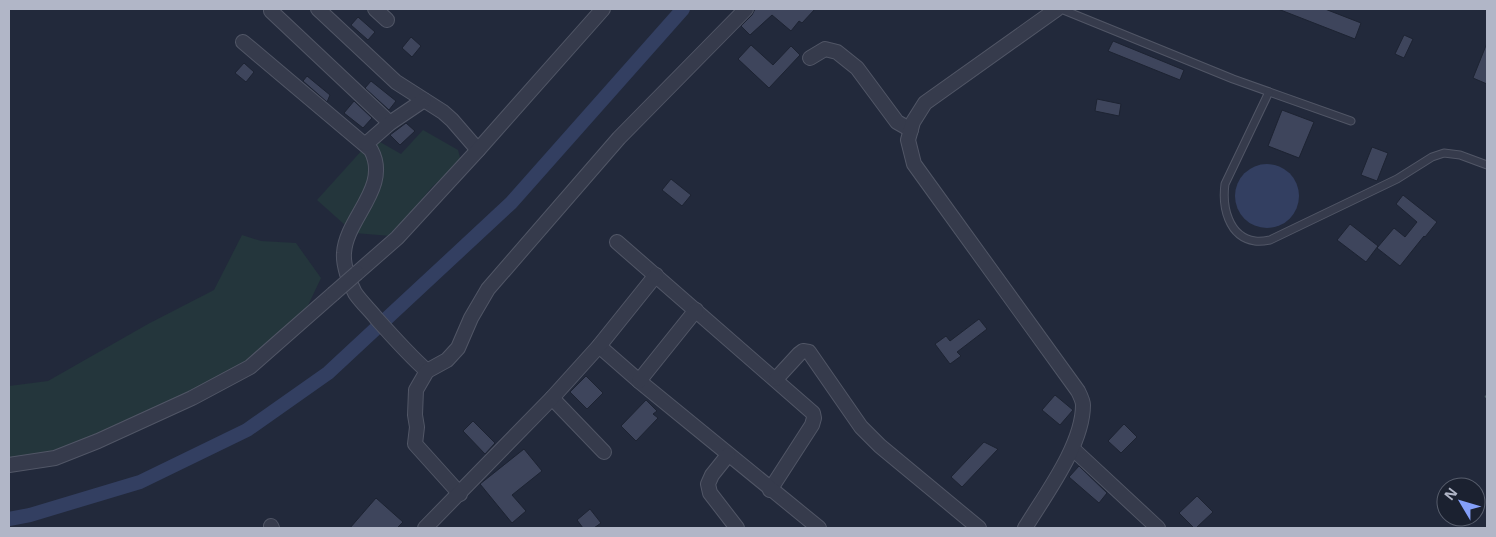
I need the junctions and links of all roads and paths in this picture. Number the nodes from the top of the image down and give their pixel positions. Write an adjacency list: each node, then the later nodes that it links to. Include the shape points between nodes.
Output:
1 (318, 9): 11 (street, via 384,72)
2 (375, 9): 7 (street)
3 (603, 9): 16 (street)
4 (746, 9): 22 (street, via 613,145 488,289 458,348 447,360)
5 (1059, 9): 10 (lane); 14 (street, via 925,103)
6 (271, 11): 13 (street)
7 (387, 20)
8 (243, 42): 15 (street)
9 (810, 58): 14 (street, via 825,49 837,52 857,68 897,122)
10 (1268, 92): 12 (lane); 17 (lane, via 1225,184 1223,196 1224,211 1229,221 1238,233 1256,242 1270,240 1444,153 1460,154)
11 (424, 100): 13 (street); 16 (street, via 452,120)
12 (1351, 120)
13 (390, 123): 15 (street)
14 (911, 130): 26 (street, via 908,140 914,164 1078,391 1084,404)
15 (366, 144): 22 (street, via 375,157 375,178 348,238 344,252 347,272 356,295)
16 (478, 150): 29 (street, bridge, via 397,238 250,367 98,441 55,458)
17 (1487, 165)
18 (617, 242): 19 (street)
19 (656, 275): 20 (street); 21 (street)
20 (696, 310): 23 (street); 24 (street)
21 (599, 346): 24 (street); 25 (street)
22 (427, 371): 31 (street, via 416,390 418,427 415,444)
23 (776, 379): 30 (street, via 813,413 814,418); 35 (street, via 803,351 809,352 861,427)
24 (638, 381): 28 (street)
25 (552, 398): 27 (street); 31 (street)
26 (1073, 449): 36 (street); 37 (street)
27 (604, 452)
28 (728, 455): 30 (street); 33 (street, via 708,484 710,493)
29 (9, 465)
30 (770, 490): 34 (street)
31 (460, 494): 32 (street)
32 (425, 528)
33 (737, 528)
34 (819, 528)
35 (980, 528)
36 (1025, 528)
37 (1158, 528)

